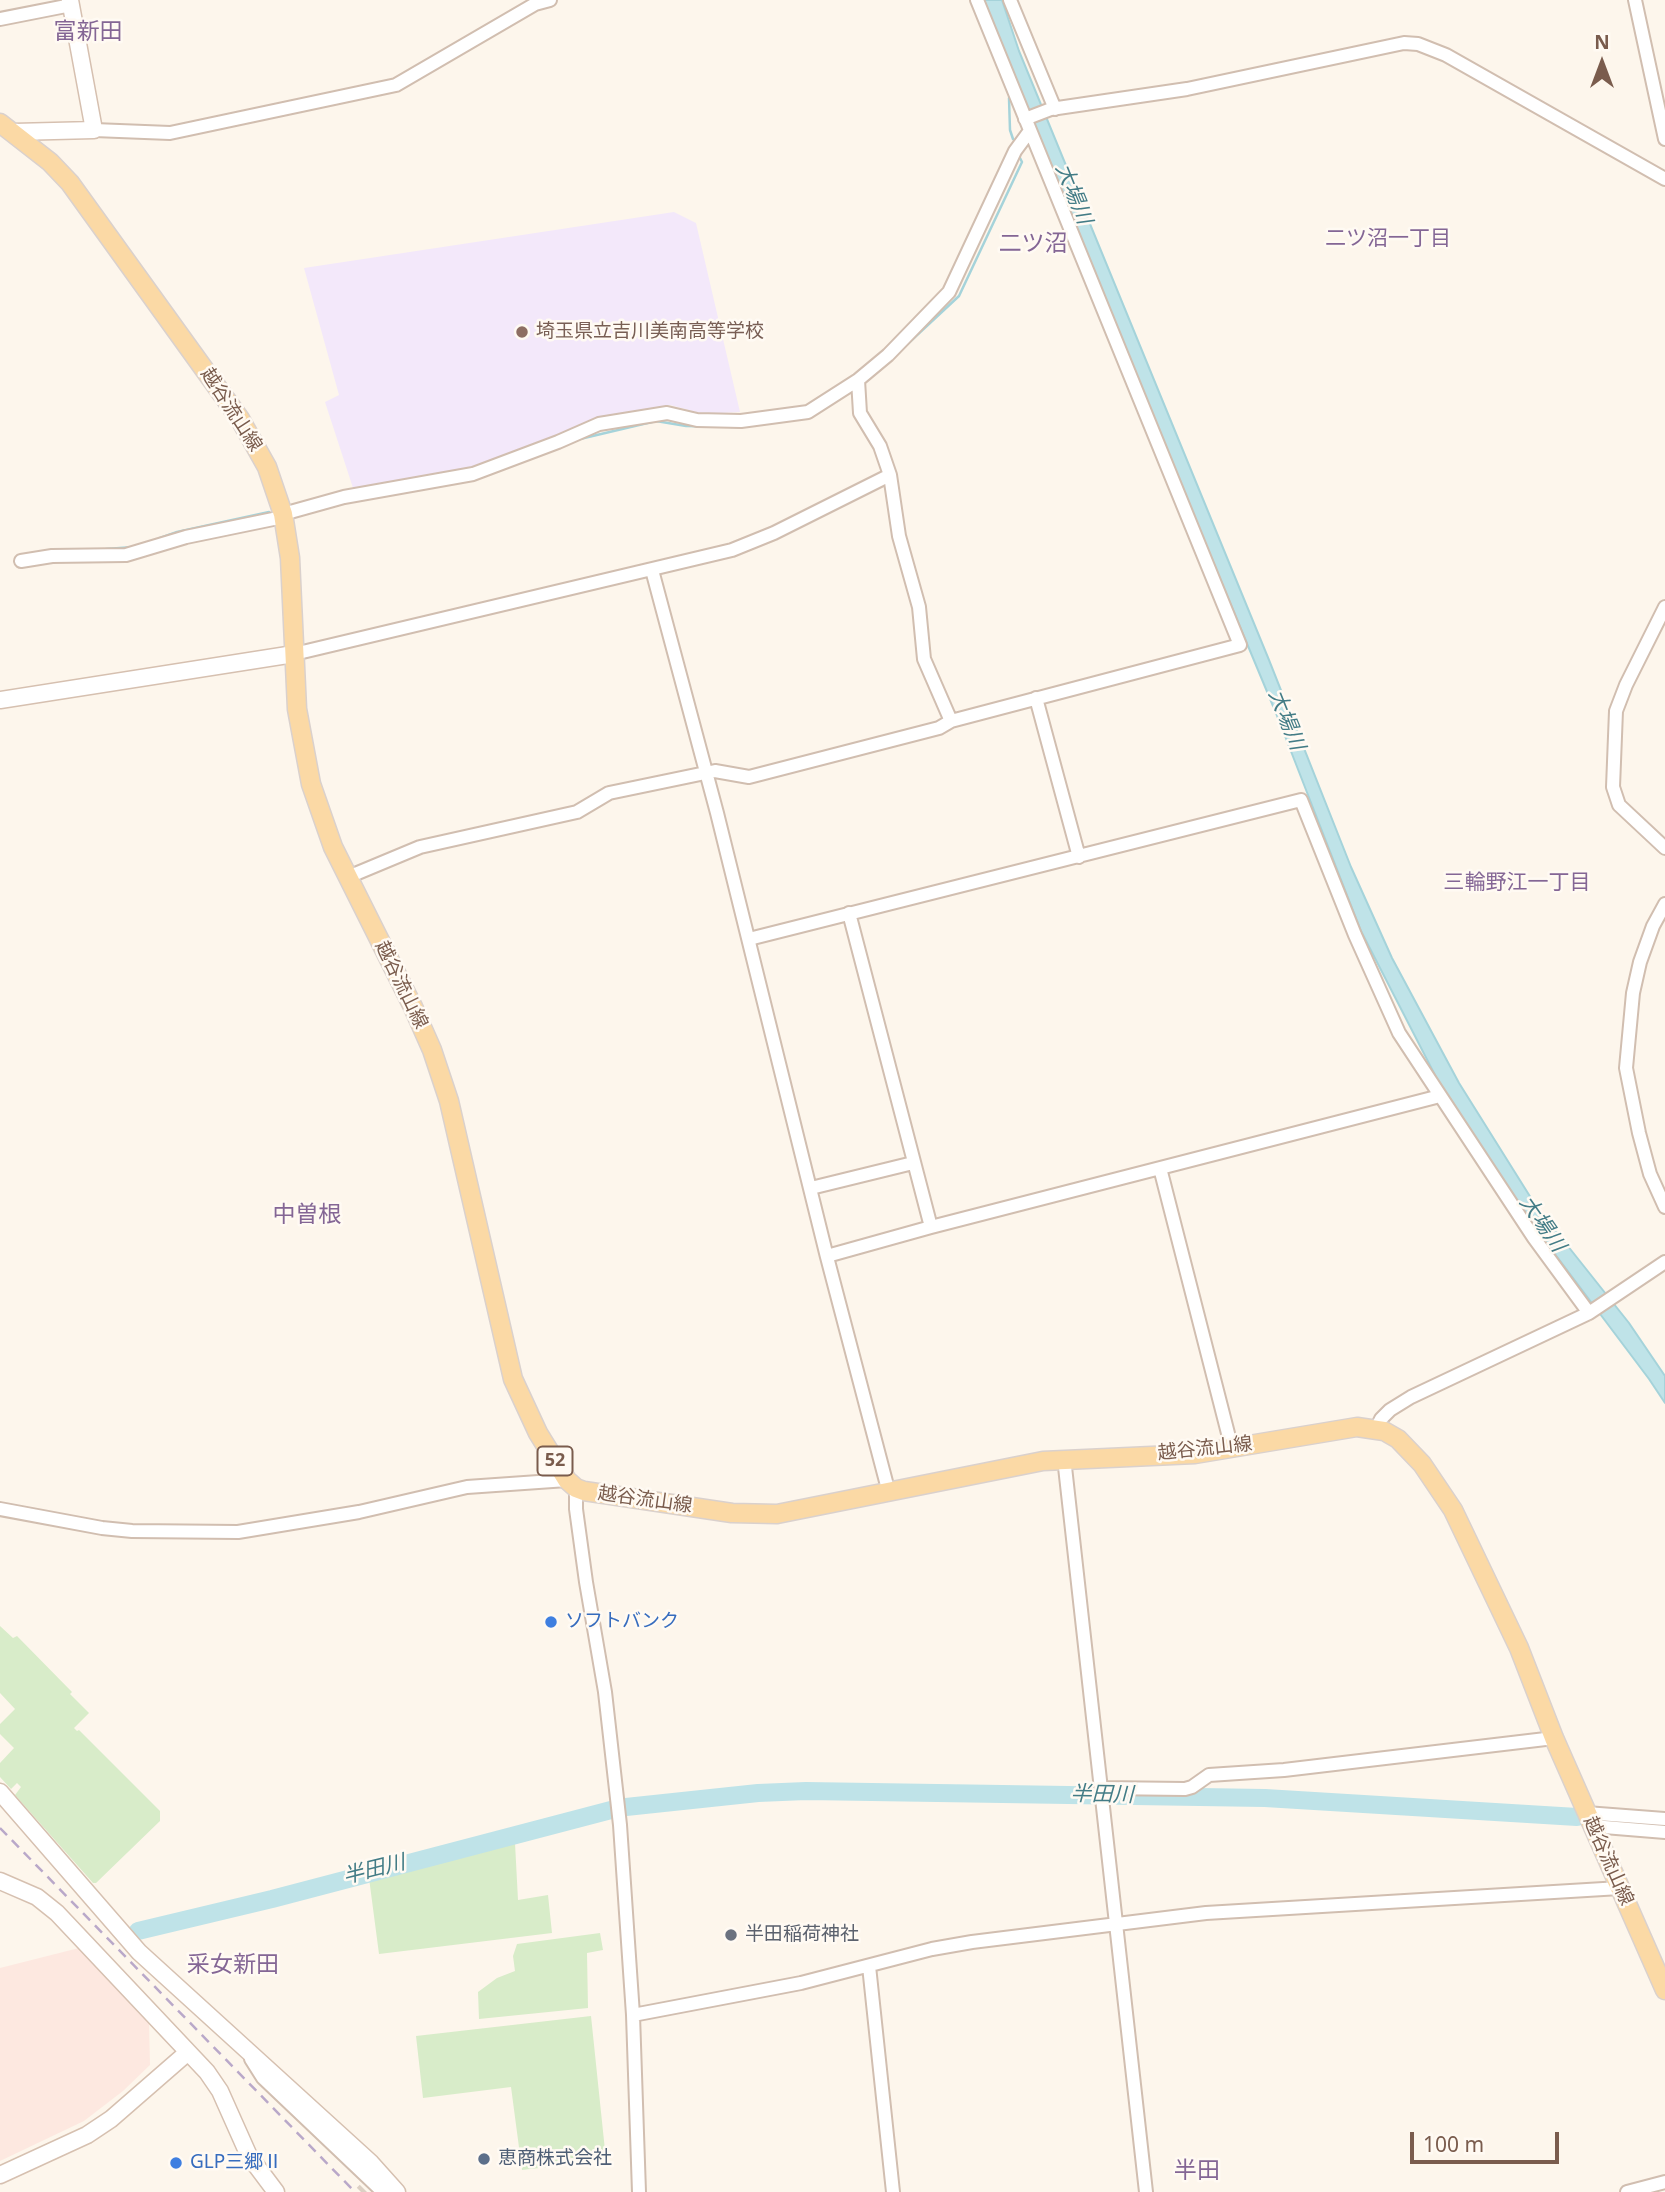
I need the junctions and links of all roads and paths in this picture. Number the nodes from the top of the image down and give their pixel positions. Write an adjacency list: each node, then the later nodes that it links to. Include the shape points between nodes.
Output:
1 (550, 0): 10 (street, via 535,4 396,85 170,133)
2 (977, 0): 8 (street)
3 (1010, 0): 7 (street)
4 (1635, 0): 12 (street)
5 (70, 3): 6 (street); 10 (street)
6 (0, 19)
7 (1053, 109): 8 (street); 13 (street, via 1187,89 1404,43 1418,44 1446,55)
8 (1027, 118): 11 (street)
9 (5, 129): 10 (street); 16 (main road, 越谷流山線 / 52, via 70,183 225,398 257,447)
10 (94, 131)
11 (1029, 132): 14 (street, via 949,292); 21 (street, via 1240,645)
12 (1665, 139)
13 (1665, 179)
14 (859, 384): 15 (street, via 860,413 880,446); 16 (street, via 808,412 741,421 697,420 667,413 599,424 473,474 344,496)
15 (890, 475): 18 (street, via 732,550); 23 (street, via 899,536 919,607 924,659)
16 (283, 515): 17 (street, via 126,555); 20 (main road, 越谷流山線 / 52, via 291,567)
17 (21, 561)
18 (652, 569): 20 (street); 24 (street)
19 (1665, 607): 25 (street, via 1616,710 1614,787 1619,805)
20 (294, 654): 22 (street); 27 (main road, 越谷流山線 / 52, via 297,709 311,784)
21 (1036, 698): 23 (street); 26 (street)
22 (0, 700)
23 (951, 721): 24 (street, via 939,728 749,777)
24 (705, 772): 27 (street, via 609,793 577,812 420,847); 30 (street)
25 (1665, 848)
26 (1079, 857): 29 (street); 31 (street, via 1301,800 1399,1034)
27 (348, 877): 43 (main road, 越谷流山線 / 52, via 413,1007 449,1101 513,1379 538,1433)
28 (1665, 904): 35 (street, via 1640,962 1626,1068 1644,1154)
29 (849, 913): 30 (street); 32 (street)
30 (749, 939): 34 (street)
31 (1440, 1096): 33 (street); 39 (street, via 1534,1237)
32 (913, 1163): 34 (street); 36 (street)
33 (1160, 1168): 36 (street); 41 (street)
34 (811, 1188): 37 (street)
35 (1665, 1207)
36 (931, 1227): 37 (street)
37 (827, 1256): 44 (street)
38 (1665, 1262): 39 (street)
39 (1591, 1311): 40 (street, via 1411,1397 1390,1410)
40 (1376, 1429): 41 (main road, 越谷流山線 / 52, via 1343,1428); 46 (main road, 越谷流山線 / 52, via 1410,1450 1450,1504 1519,1648)
41 (1232, 1449): 42 (main road, 越谷流山線 / 52)
42 (1064, 1458): 44 (main road, 越谷流山線 / 52); 48 (street)
43 (572, 1484): 44 (main road, 越谷流山線 / 52, via 761,1515); 45 (street, via 467,1487 359,1512 238,1532 122,1530); 57 (street, via 606,1692)
44 (889, 1493)
45 (0, 1508)
46 (1554, 1738): 48 (street, via 1209,1775 1185,1789); 49 (main road, 越谷流山線 / 52)
47 (0, 1791): 58 (street, via 139,1952)
48 (1101, 1792): 54 (street)
49 (1589, 1819): 50 (street); 51 (street); 53 (main road, 越谷流山線 / 52)
50 (1665, 1819)
51 (1665, 1832)
52 (0, 1881): 59 (street, via 37,1897 57,1913)
53 (1620, 1888): 54 (street, via 1270,1908); 56 (main road, 越谷流山線 / 52)
54 (1116, 1926): 55 (street, via 972,1942); 67 (street)
55 (869, 1966): 57 (street); 66 (street)
56 (1665, 1990)
57 (633, 2015): 65 (street)
58 (246, 2049): 63 (street, via 262,2078 368,2185); 64 (street, via 372,2163)
59 (188, 2052): 60 (street, via 111,2119); 62 (street, via 213,2080 249,2156)
60 (0, 2175)
61 (1665, 2182): 68 (street)
62 (276, 2192)
63 (383, 2192)
64 (397, 2192)
65 (639, 2192)
66 (893, 2192)
67 (1146, 2192)
68 (1627, 2192)

